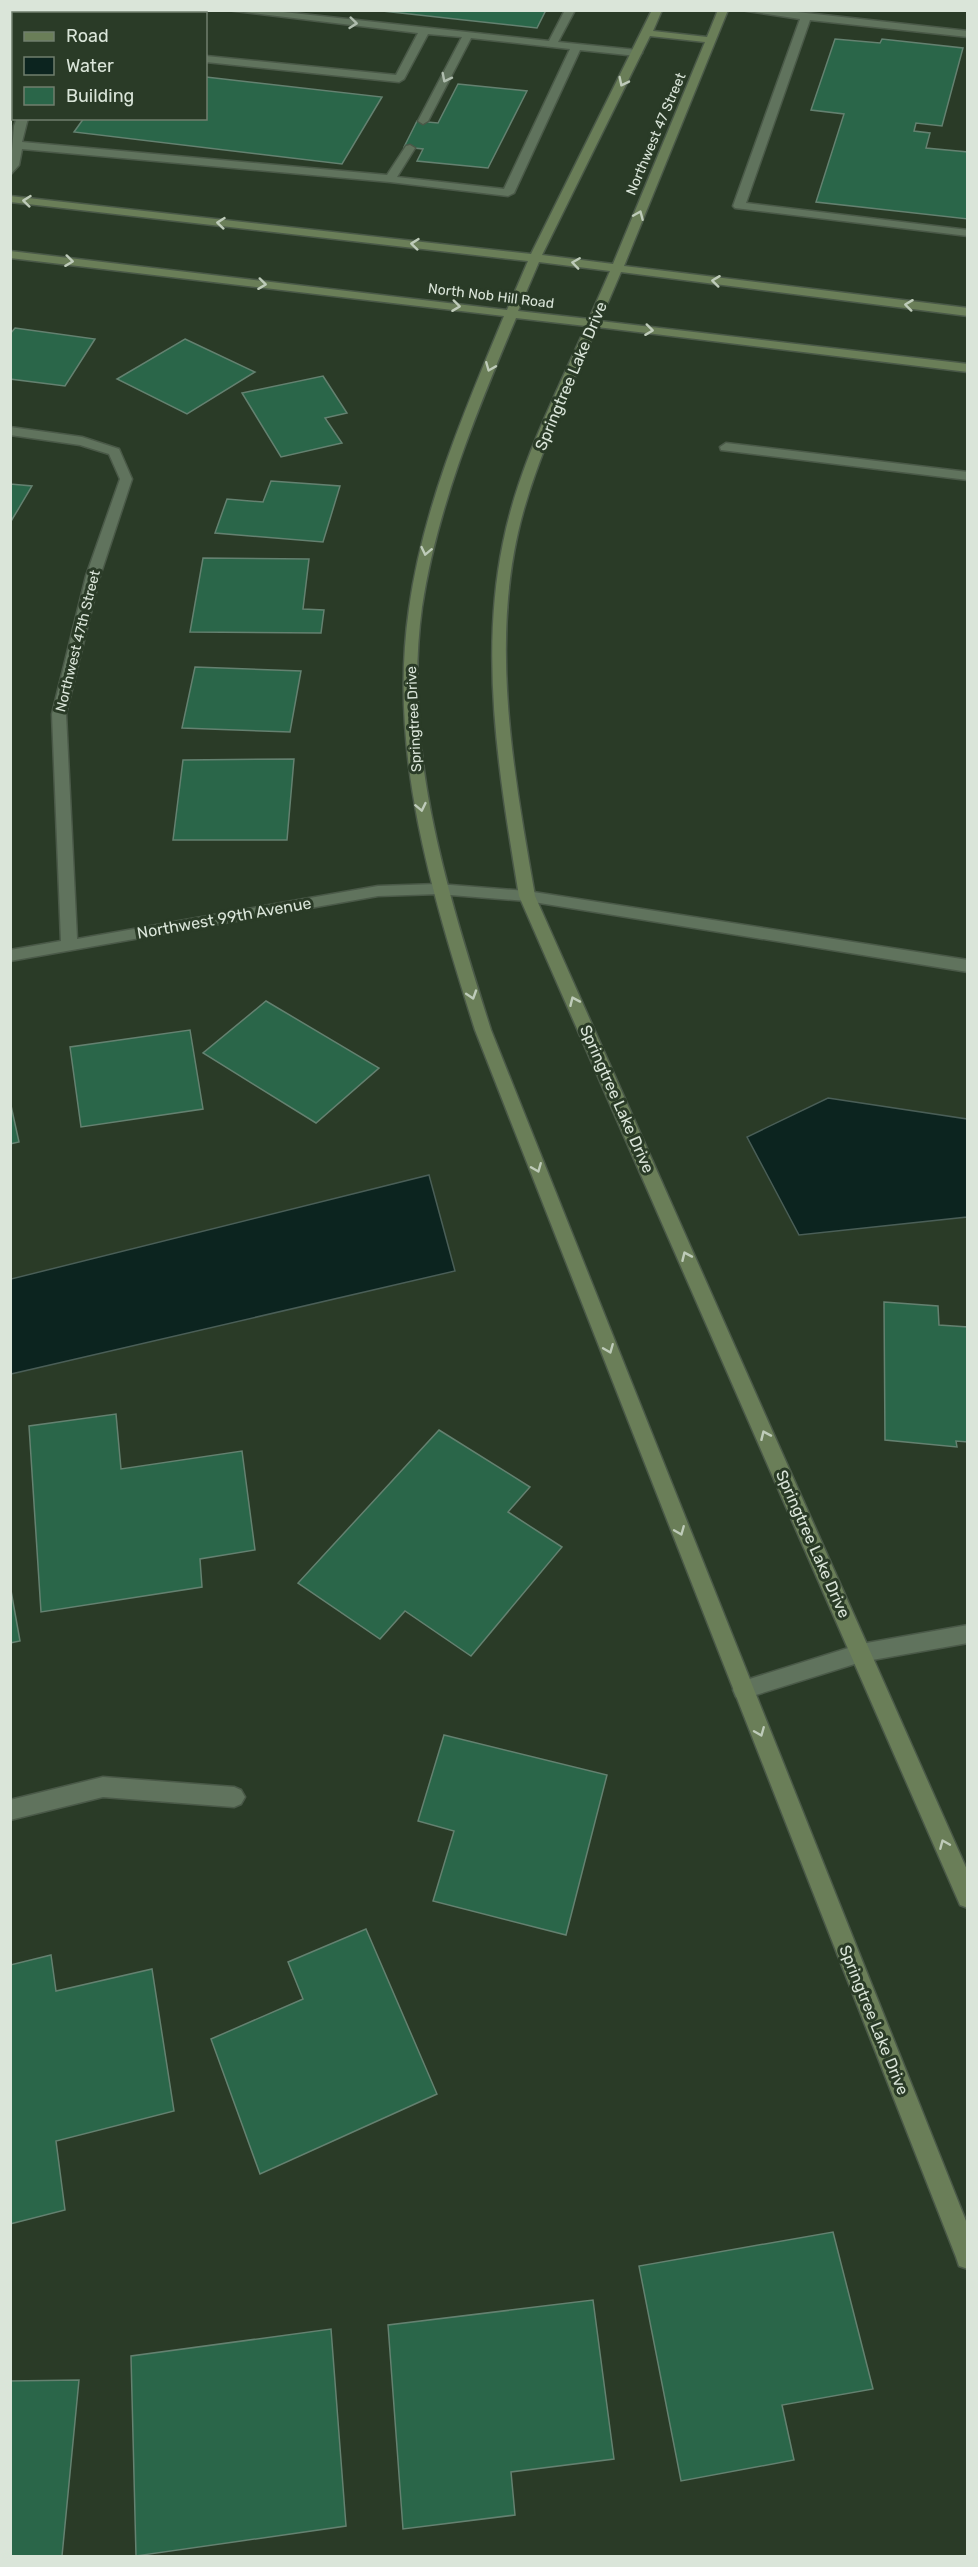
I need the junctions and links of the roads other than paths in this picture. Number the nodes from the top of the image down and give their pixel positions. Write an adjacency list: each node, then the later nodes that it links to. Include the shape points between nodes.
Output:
1 (232, 10): 8 (street, one-way to 8)
2 (570, 10): 13 (street)
3 (657, 10): 9 (street)
4 (723, 10): 12 (street, Northwest 47 Street)
5 (746, 10): 7 (street)
6 (848, 16): 7 (street); 10 (street)
7 (806, 17): 24 (street, via 739,206)
8 (424, 31): 11 (street); 16 (street, via 399,80)
9 (647, 33): 12 (street); 15 (street)
10 (968, 34)
11 (468, 35): 13 (street); 18 (street, one-way to 18)
12 (711, 40): 27 (street, Northwest 47 Street, one-way to 12)
13 (552, 44): 14 (street)
14 (576, 47): 15 (street); 22 (street, via 508,193)
15 (637, 53): 26 (street, one-way to 26)
16 (207, 59)
17 (22, 120): 19 (street, via 15,130)
18 (423, 121)
19 (16, 145): 21 (street, via 16,164); 22 (street)
20 (410, 148): 22 (street)
21 (10, 172)
22 (390, 179)
23 (10, 199): 26 (street, one-way to 23)
24 (968, 233)
25 (10, 254): 29 (street, North Nob Hill Road, one-way to 29)
26 (535, 258): 27 (street, one-way to 26); 29 (street, Springtree Drive)
27 (617, 269): 28 (street, one-way to 27); 30 (street, Springtree Lake Drive)
28 (968, 312)
29 (512, 313): 30 (street, North Nob Hill Road); 35 (street, Springtree Drive, one-way to 35, via 457,449 428,537 418,587 410,682 418,794)
30 (594, 324): 31 (street, North Nob Hill Road, one-way to 31); 36 (street, Springtree Lake Drive, via 550,417 518,512 504,574 500,711)
31 (968, 368)
32 (10, 431): 37 (street, Northwest 47th Street, via 81,441 114,452 126,479 93,576 60,714)
33 (726, 447): 34 (street)
34 (968, 476)
35 (438, 888): 36 (street, Northwest 99th Avenue); 37 (street, Northwest 99th Avenue, via 378,891); 40 (street, Springtree Drive, one-way to 40, via 483,1030)
36 (527, 896): 39 (street, Northwest 99th Avenue); 42 (street, Springtree Lake Drive, one-way to 36)
37 (69, 945): 38 (street, Northwest 99th Avenue)
38 (10, 956)
39 (968, 966)
40 (515, 1114): 43 (street, Springtree Lake Drive, one-way to 43)
41 (968, 1634): 42 (street)
42 (861, 1653): 43 (street); 46 (street, Springtree Lake Drive, one-way to 42)
43 (743, 1690): 47 (street, Springtree Lake Drive, one-way to 47)
44 (234, 1797): 45 (street, via 103,1787)
45 (10, 1810)
46 (968, 1898)
47 (968, 2257)

